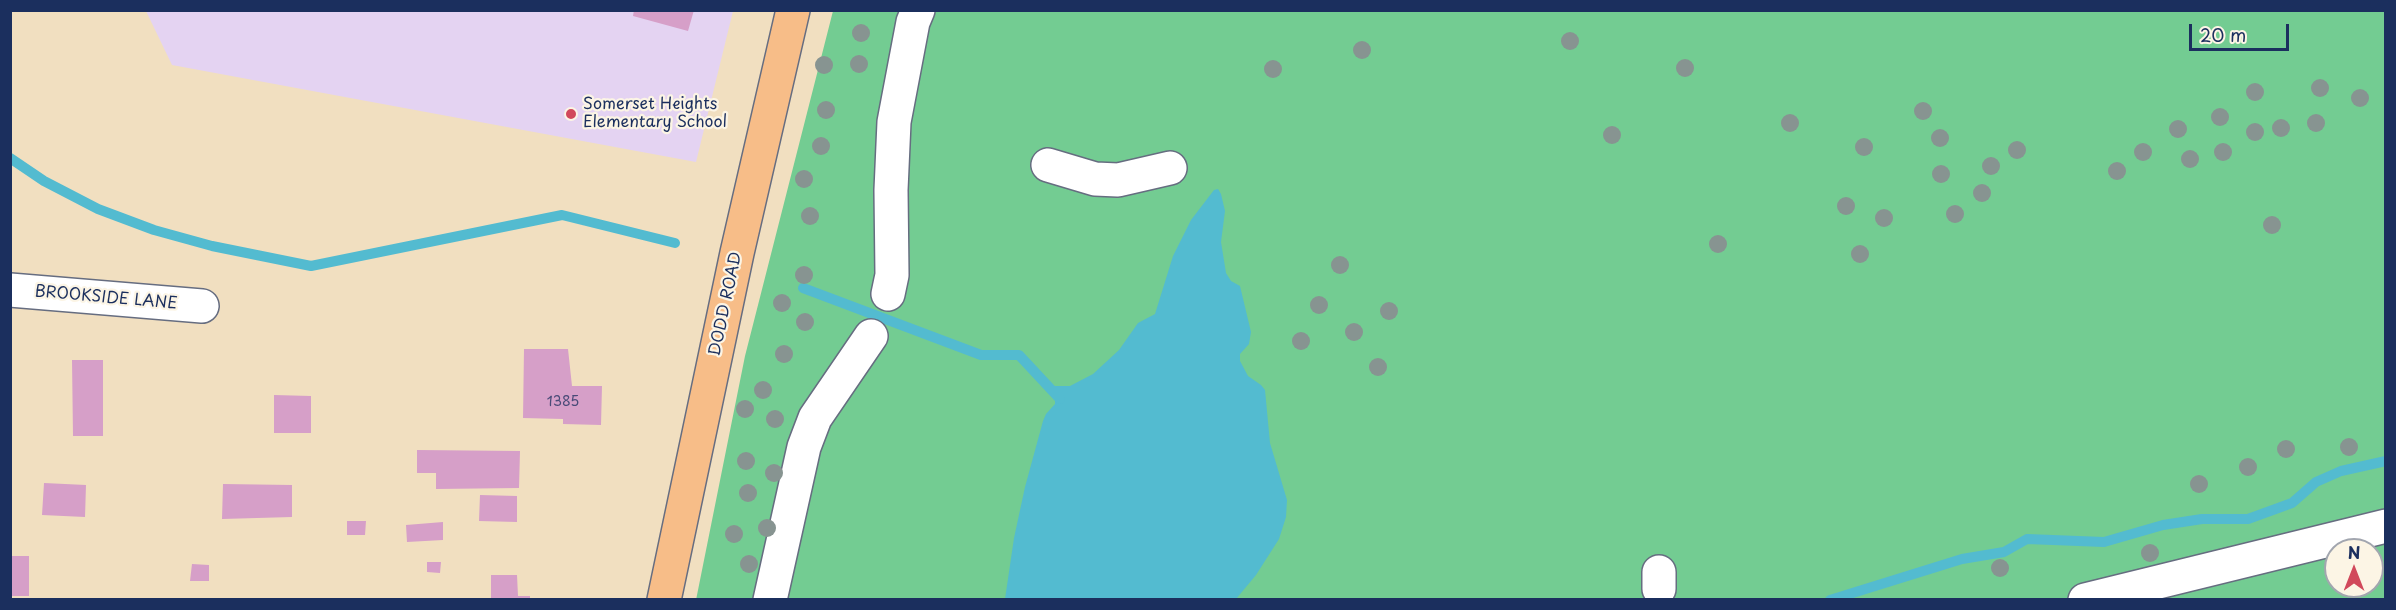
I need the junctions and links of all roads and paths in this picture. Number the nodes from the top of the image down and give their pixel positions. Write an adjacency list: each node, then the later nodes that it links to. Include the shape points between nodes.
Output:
1 (793, 10): 10 (main road, DODD ROAD)
2 (918, 10): 6 (street, via 894,122 892,275)
3 (1048, 165): 4 (street, via 1095,179 1118,180)
4 (1170, 168)
5 (10, 290): 7 (street, BROOKSIDE LANE)
6 (888, 294)
7 (202, 306)
8 (871, 336): 11 (street, via 815,418 804,447)
9 (2385, 526): 12 (street)
10 (664, 600)
11 (770, 600)
12 (2085, 600)

